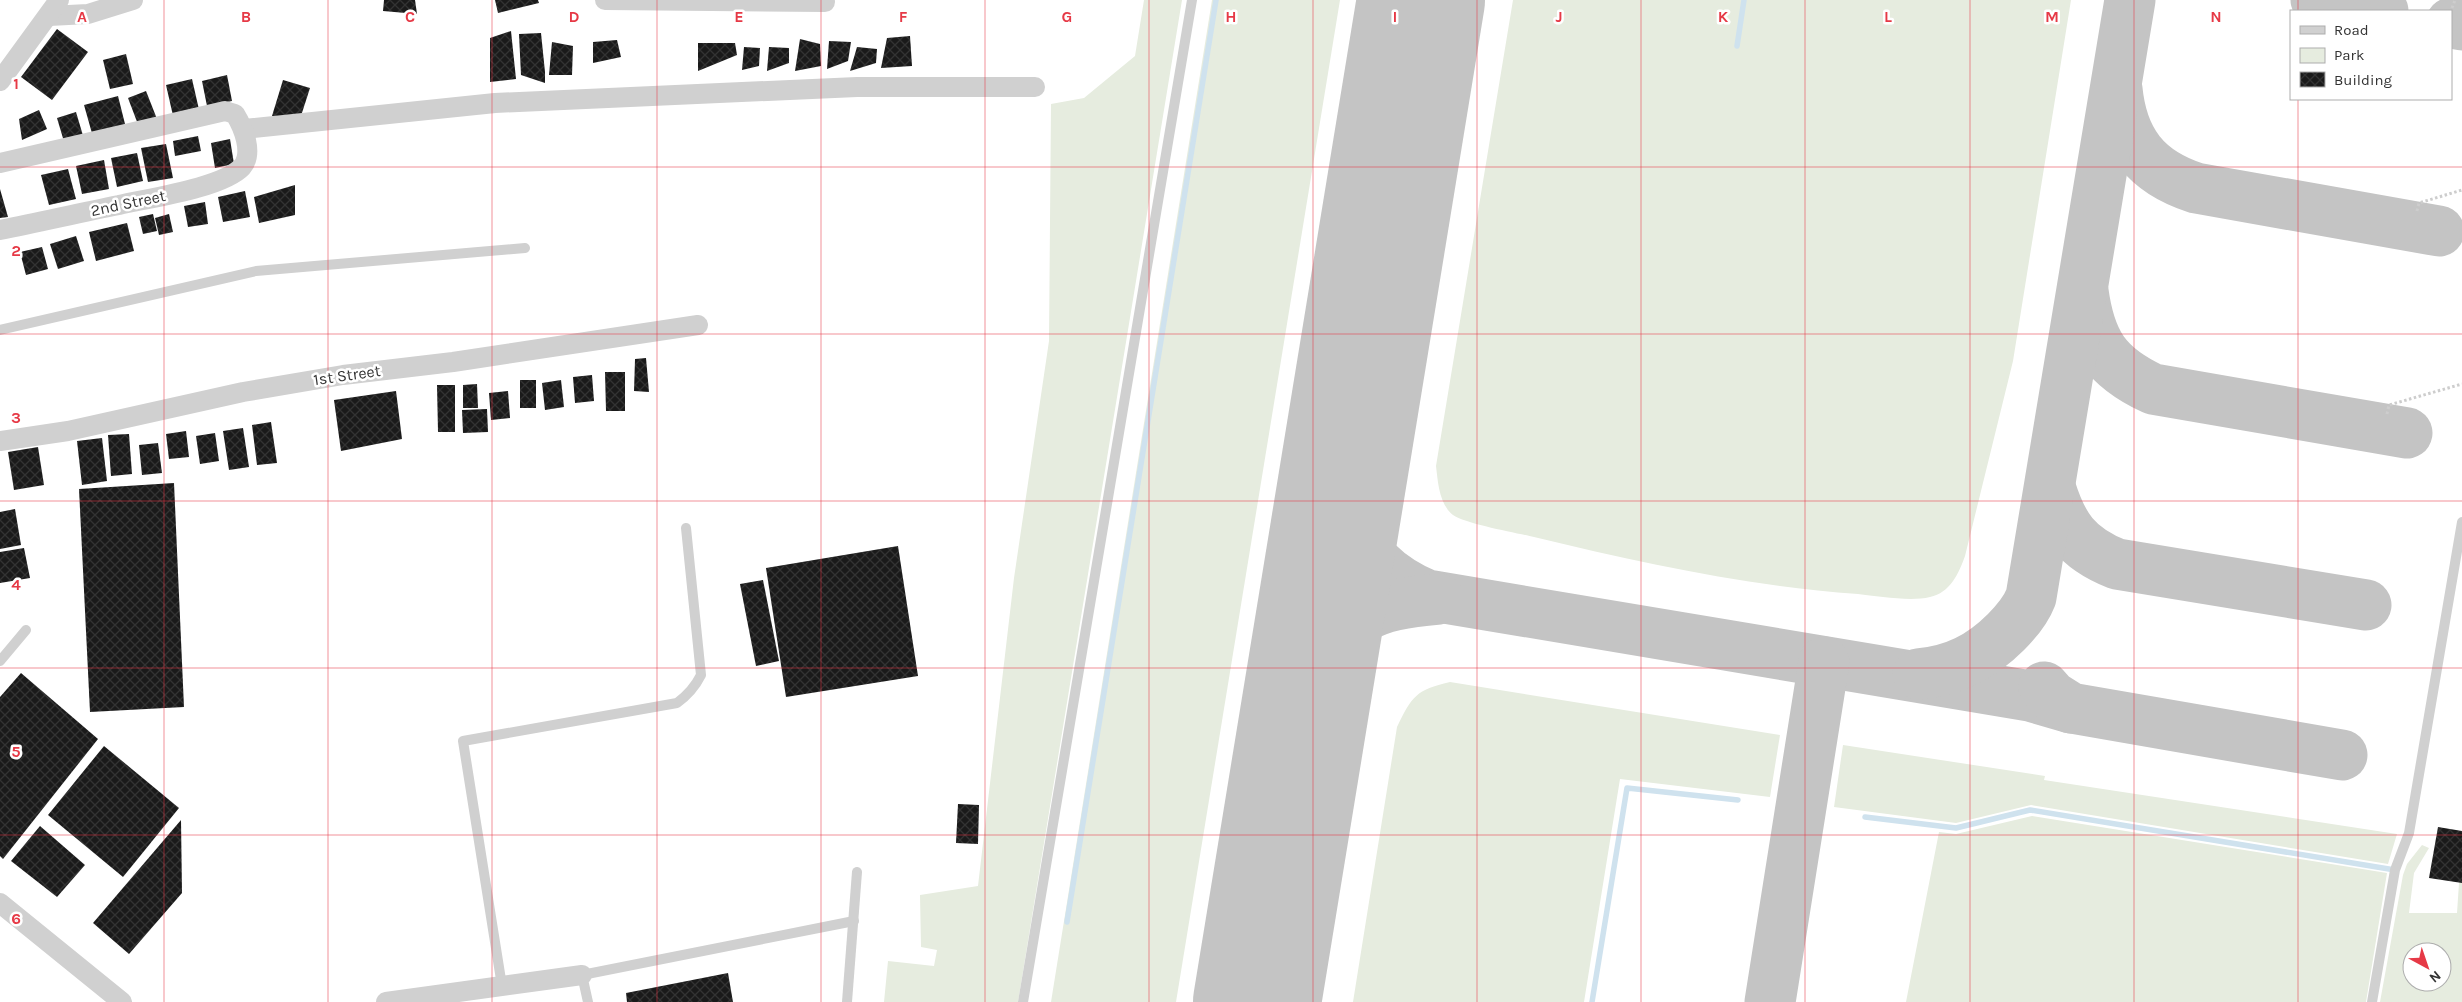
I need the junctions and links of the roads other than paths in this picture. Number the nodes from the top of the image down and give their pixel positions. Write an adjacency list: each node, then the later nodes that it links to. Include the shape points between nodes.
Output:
1 (133, 0): 5 (street, via 88,14)
2 (605, 0): 4 (street)
3 (1192, 0): 29 (lane)
4 (825, 2)
5 (54, 8): 6 (street)
6 (0, 81)
7 (1035, 87): 8 (street, via 857,87 495,103)
8 (244, 129): 9 (street, via 235,114 225,111); 10 (street, 2nd Street, via 247,158 242,167 231,174 188,190)
9 (0, 163)
10 (0, 230)
11 (525, 248): 13 (lane, via 256,271)
12 (698, 325): 14 (street, 1st Street, via 453,362 343,374 243,392 68,431)
13 (0, 330)
14 (0, 441)
15 (2462, 522): 30 (lane, via 2409,833 2395,870)
16 (686, 528): 23 (lane, via 701,675 686,696 677,703 463,741)
17 (26, 630): 18 (lane)
18 (0, 661)
19 (857, 872): 21 (lane)
20 (0, 903): 25 (street)
21 (854, 921): 22 (lane); 28 (lane)
22 (582, 975): 23 (street); 27 (lane)
23 (502, 986): 24 (street)
24 (457, 998): 26 (street)
25 (122, 1002)
26 (386, 1002)
27 (588, 1002)
28 (848, 1002)
29 (1023, 1002)
30 (2372, 1002)

